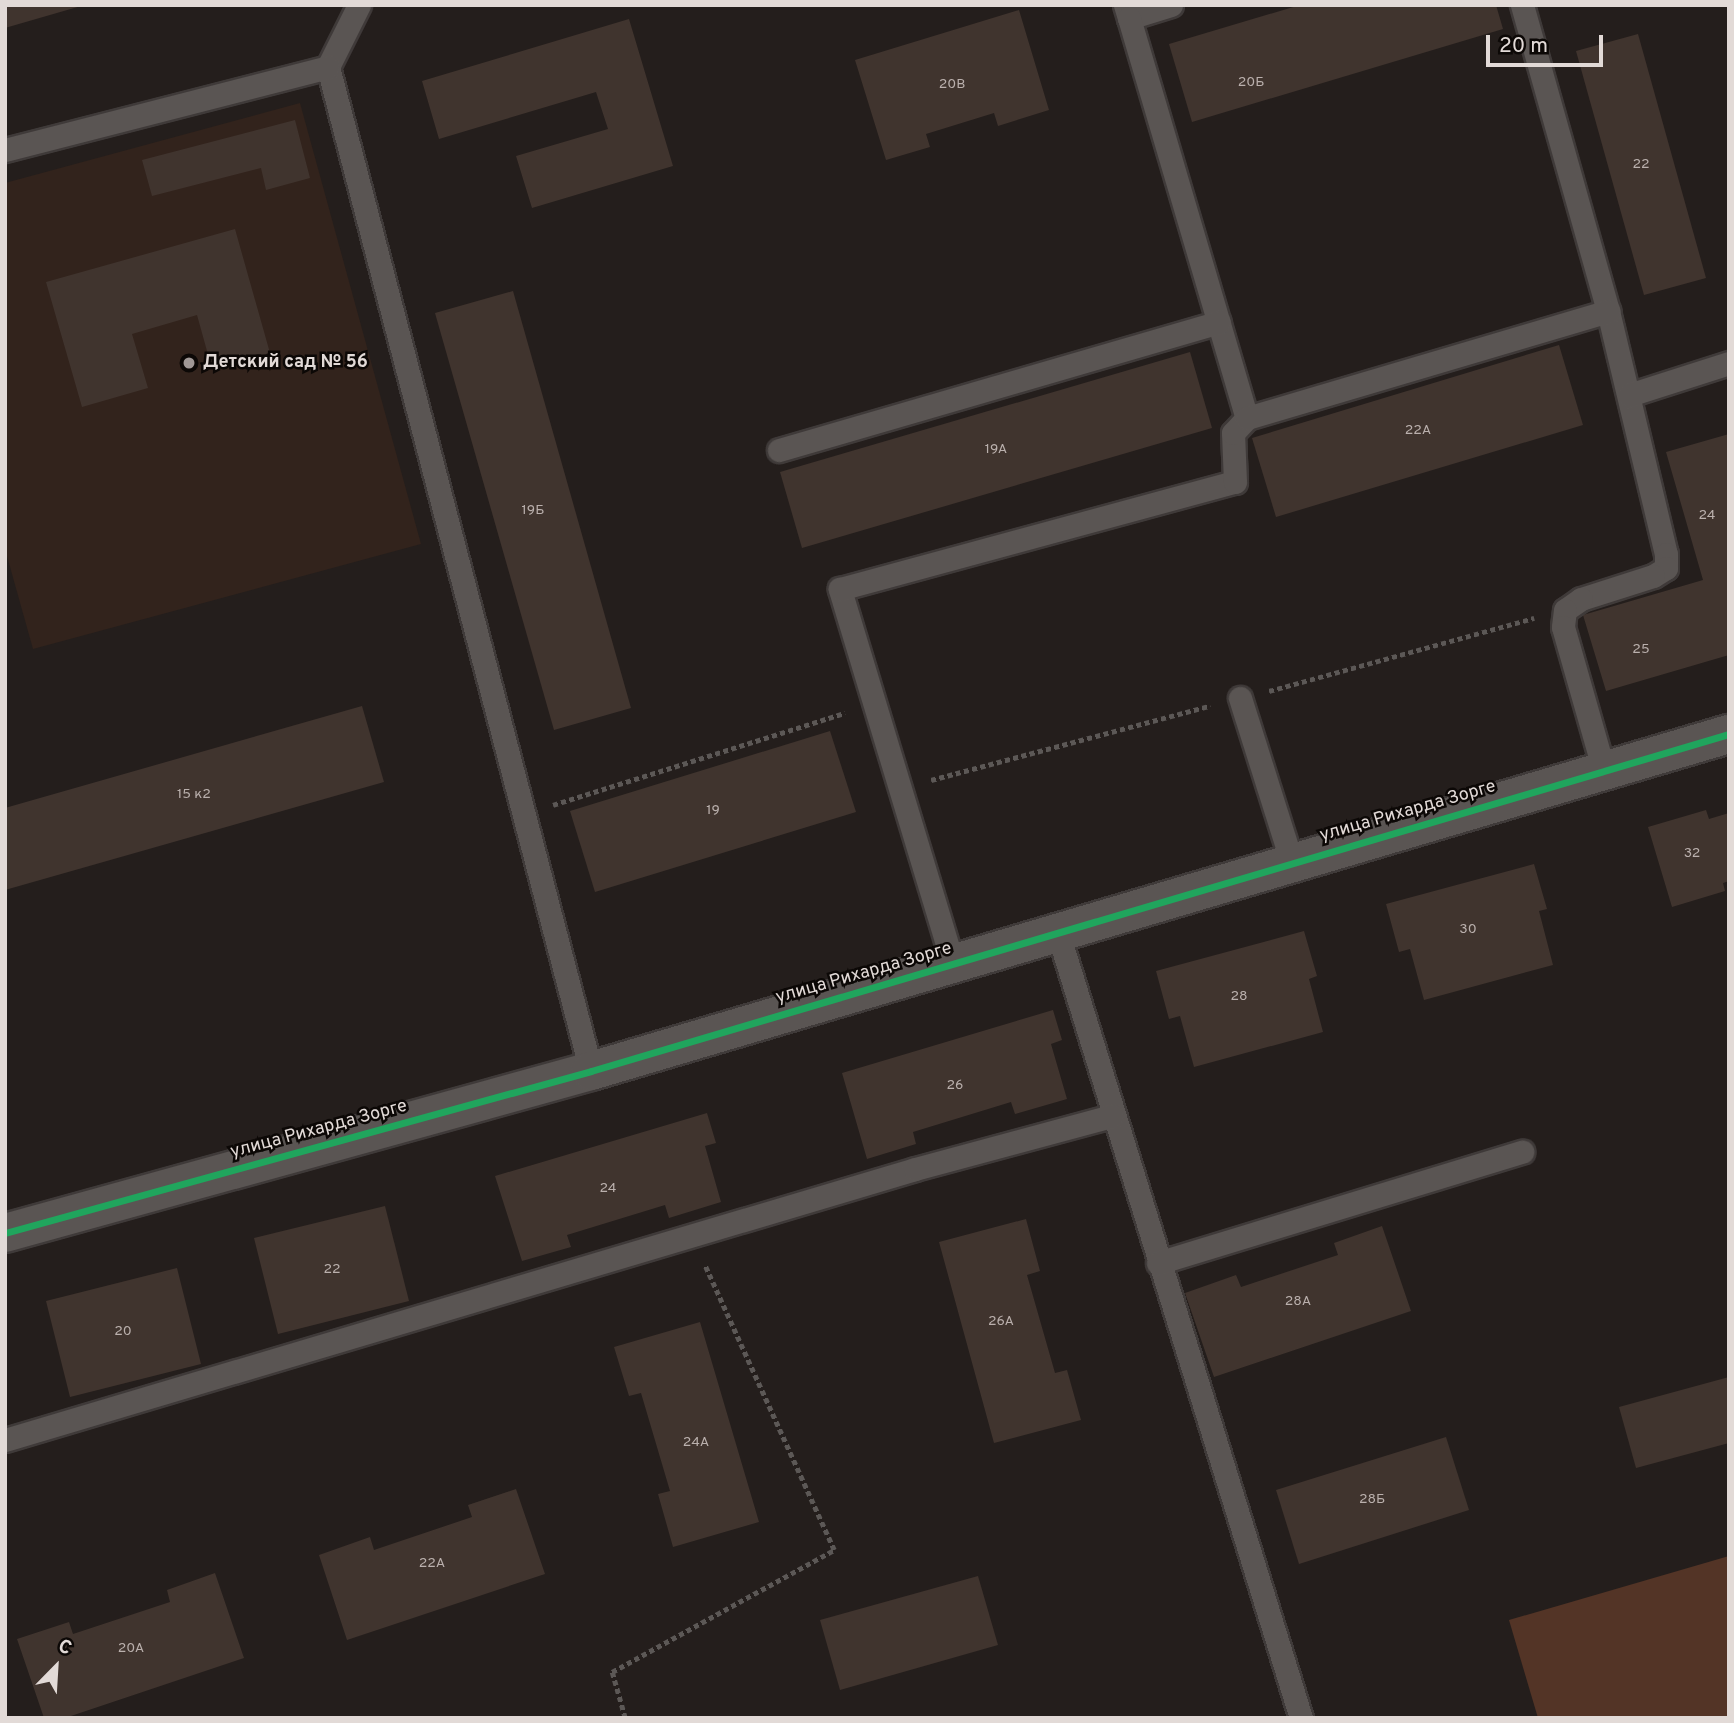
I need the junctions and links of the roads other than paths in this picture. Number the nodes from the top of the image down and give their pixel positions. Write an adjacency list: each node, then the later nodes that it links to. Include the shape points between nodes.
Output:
1 (359, 5): 5 (lane)
2 (1171, 5): 4 (lane)
3 (1522, 5): 7 (lane)
4 (1127, 12): 8 (lane)
5 (328, 67): 6 (lane); 19 (lane)
6 (5, 150)
7 (1608, 311): 10 (lane); 11 (lane)
8 (1219, 322): 11 (lane); 12 (lane)
9 (1729, 363): 10 (lane)
10 (1629, 395): 15 (lane, via 1666,568 1581,599 1565,610 1563,627)
11 (1247, 418): 18 (lane, via 1233,433 1235,482 840,589)
12 (779, 450)
13 (1240, 698): 16 (lane)
14 (1729, 734): 15 (street, улица Рихарда Зорге)
15 (1604, 771): 16 (street, улица Рихарда Зорге)
16 (1292, 863): 17 (street, улица Рихарда Зорге)
17 (1058, 933): 18 (street, улица Рихарда Зорге); 20 (lane)
18 (953, 964): 19 (street, улица Рихарда Зорге)
19 (591, 1071): 22 (street, улица Рихарда Зорге)
20 (1112, 1115): 23 (lane); 24 (lane)
21 (1522, 1152): 23 (lane)
22 (5, 1233)
23 (1158, 1263): 25 (lane)
24 (5, 1440)
25 (1301, 1718)

